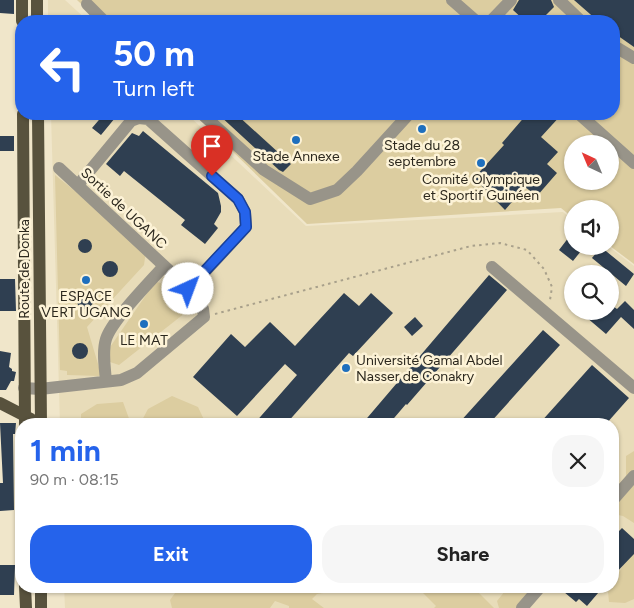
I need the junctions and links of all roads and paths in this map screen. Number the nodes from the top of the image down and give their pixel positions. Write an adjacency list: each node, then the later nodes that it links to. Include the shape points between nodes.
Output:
1 (22, 0): 7 (main road)
2 (37, 0): 8 (main road)
3 (452, 0): 10 (lane)
4 (511, 0): 11 (lane)
5 (559, 0): 12 (lane)
6 (87, 4): 9 (lane)
7 (22, 15)
8 (37, 15)
9 (98, 15)
10 (469, 15)
11 (497, 15)
12 (575, 15)
13 (620, 50): 14 (lane)
14 (634, 58)
15 (23, 120): 31 (main road, Route de Donka)
16 (38, 120): 33 (main road, Route de Donka)
17 (134, 120): 24 (lane)
18 (148, 120): 27 (lane, via 238,199 245,212 246,227)
19 (209, 120): 20 (lane, via 264,170 310,199 337,190)
20 (404, 120)
21 (586, 120): 22 (lane)
22 (634, 163)
23 (59, 168): 24 (lane, Sortie de UGANC)
24 (78, 185): 25 (lane, Sortie de UGANC)
25 (164, 266): 27 (lane, Sortie de UGANC); 30 (lane, via 114,324 106,338)
26 (492, 268): 28 (lane)
27 (188, 289): 29 (lane, Sortie de UGANC, via 203,309)
28 (548, 314): 29 (path, via 552,287 544,269 527,250 500,243 470,246); 32 (lane)
29 (204, 317): 30 (lane, via 137,373)
30 (106, 382): 33 (lane)
31 (24, 388): 33 (lane); 36 (main road, Route de Donka)
32 (634, 388)
33 (40, 389): 37 (main road, Route de Donka)
34 (0, 403): 35 (main road)
35 (22, 418)
36 (25, 418)
37 (40, 418)
38 (634, 476): 39 (lane)
39 (619, 493)
40 (25, 593): 43 (main road)
41 (41, 593): 44 (main road)
42 (535, 593): 45 (lane)
43 (26, 608)
44 (41, 608)
45 (522, 608)

